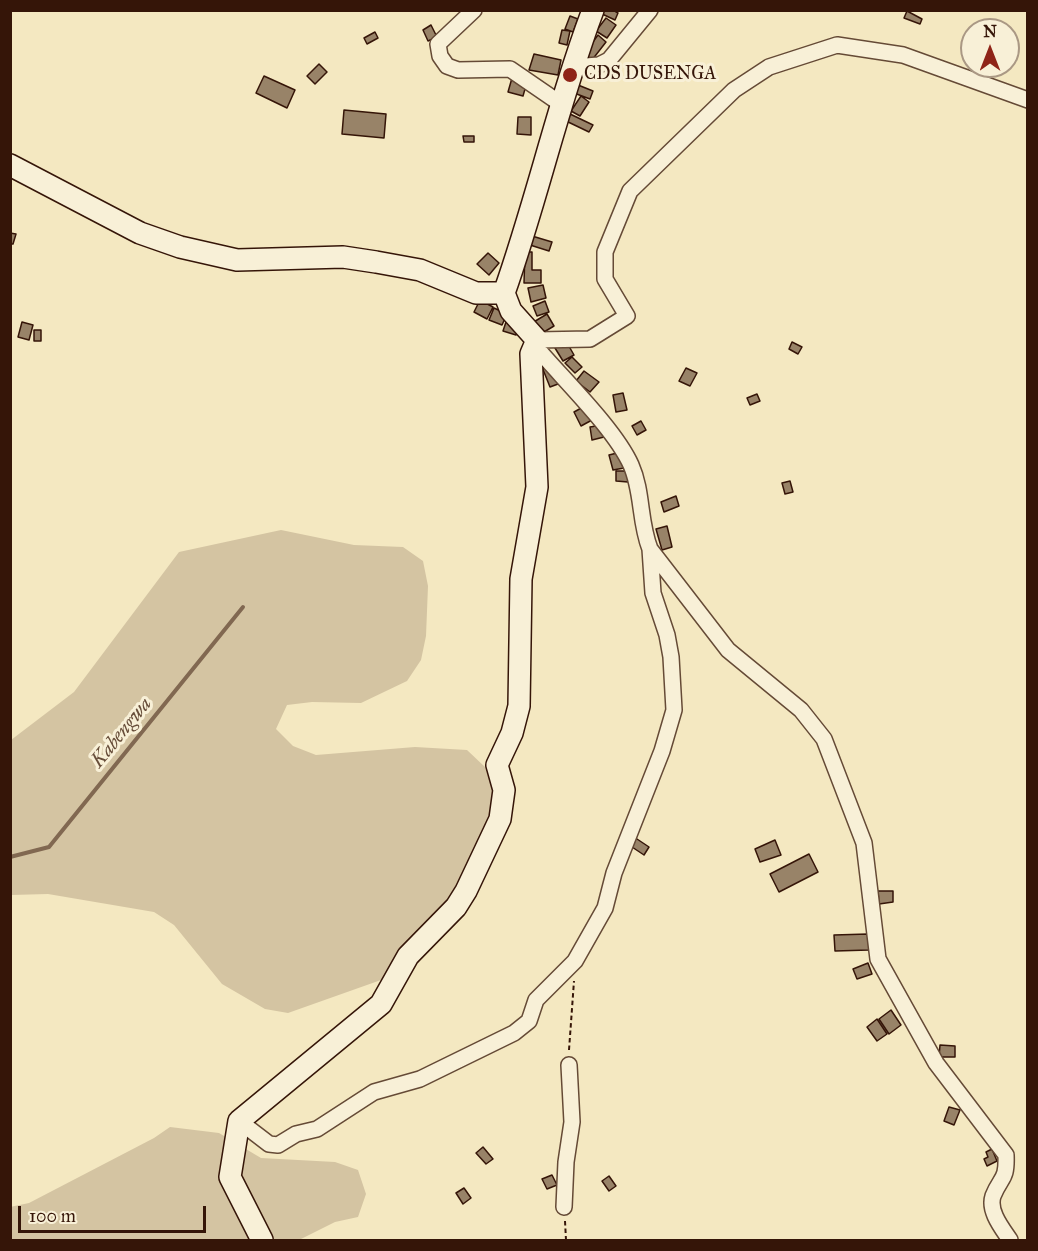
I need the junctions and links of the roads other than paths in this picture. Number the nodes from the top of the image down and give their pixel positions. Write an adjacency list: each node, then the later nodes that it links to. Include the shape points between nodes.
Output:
1 (474, 10): 6 (street, via 438,44 447,66 458,70 510,69)
2 (593, 10): 4 (street)
3 (650, 10): 4 (street, via 609,60 599,65)
4 (572, 67): 6 (street)
5 (1028, 100): 9 (street, via 903,55 837,45 769,67 734,90 630,191 605,252 604,279 627,316 590,339)
6 (561, 104): 8 (street)
7 (10, 165): 8 (street, via 140,232 180,247 237,260 343,257 420,270 476,293)
8 (504, 293): 9 (street, via 511,311)
9 (537, 343): 10 (street, via 621,447 640,490 642,530); 12 (street, via 531,354 537,487 521,579 519,706 497,765 504,790 500,819 456,907 408,956 381,1004)
10 (650, 549): 12 (street, via 653,593 668,635 674,710 614,873 605,908 575,960 536,1000 529,1021 514,1033 420,1079 374,1092 317,1129 269,1144); 15 (street, via 728,650 801,710 824,739 864,843 878,959 936,1063 1006,1155 1007,1174 992,1198 995,1217)
11 (569, 1065): 13 (street, via 572,1122)
12 (239, 1121): 14 (street, via 230,1177)
13 (564, 1207)
14 (262, 1240)
15 (1010, 1240)

